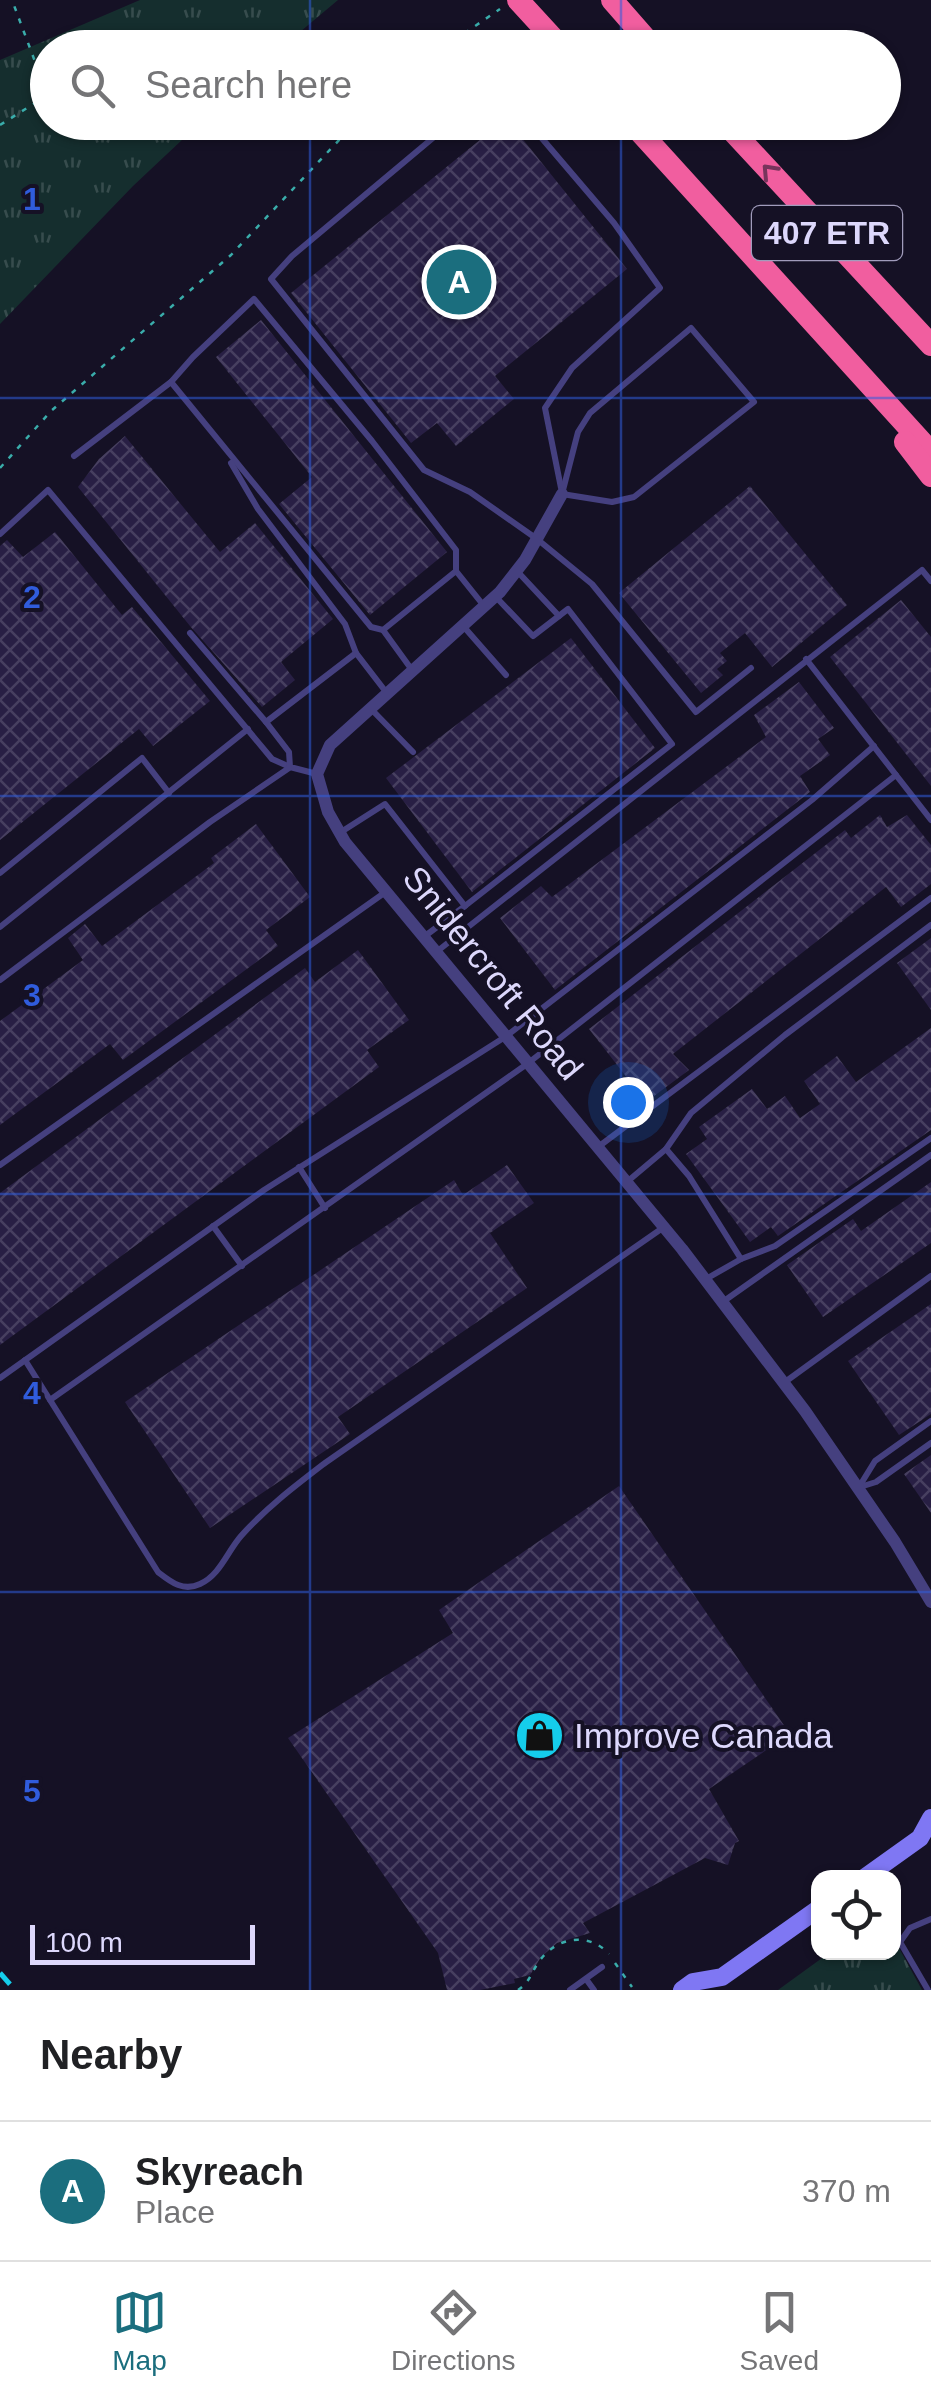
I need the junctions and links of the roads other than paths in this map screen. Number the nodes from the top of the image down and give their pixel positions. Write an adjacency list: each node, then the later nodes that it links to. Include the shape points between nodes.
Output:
1 (518, 0): 3 (highway)
2 (615, 4): 4 (highway)
3 (546, 30)
4 (638, 30)
5 (431, 140): 18 (lane, via 271,279 424,470 470,492)
6 (543, 140): 16 (lane, via 660,288 572,368 545,408)
7 (647, 140): 9 (highway, 407 ETR)
8 (741, 140): 10 (highway, 407 ETR, one-way to 8)
9 (812, 320): 13 (highway, 407 ETR); 15 (highway)
10 (931, 345)
11 (171, 382): 12 (lane); 14 (lane); 19 (lane, via 254,299 456,550)
12 (222, 448): 26 (lane, via 372,627); 28 (lane, via 258,509 345,624)
13 (931, 452)
14 (74, 456)
15 (931, 476)
16 (562, 494): 16 (lane, via 612,502 634,498 754,402 690,328 590,413 578,432); 18 (street)
17 (0, 534): 36 (lane, via 48,490)
18 (537, 539): 20 (street); 30 (lane, via 592,584 696,712)
19 (456, 571): 23 (lane); 26 (lane)
20 (516, 571): 22 (street); 24 (lane)
21 (931, 581): 29 (lane, via 922,570)
22 (495, 596): 23 (street); 24 (lane, via 533,636)
23 (484, 606): 25 (street)
24 (559, 616): 48 (lane, via 568,609 672,744)
25 (464, 627): 31 (street); 32 (lane)
26 (383, 630): 31 (lane)
27 (190, 633): 35 (lane)
28 (356, 653): 33 (lane); 35 (lane)
29 (806, 659): 37 (lane); 53 (lane)
30 (751, 668)
31 (413, 671): 33 (street)
32 (506, 674)
33 (387, 693): 34 (street)
34 (370, 708): 38 (lane); 40 (street, via 330,745)
35 (266, 722): 39 (lane, via 289,752)
36 (248, 729): 39 (lane, via 272,759); 42 (lane)
37 (874, 746): 41 (lane); 55 (lane)
38 (413, 752)
39 (290, 767): 40 (lane); 54 (lane)
40 (316, 774): 44 (street, Snidercroft Road)
41 (896, 775): 43 (lane); 56 (lane)
42 (170, 793): 45 (lane, via 142,758); 50 (lane)
43 (931, 820)
44 (340, 832): 46 (street, Snidercroft Road); 48 (lane, via 385,804)
45 (0, 873)
46 (387, 890): 52 (street, Snidercroft Road); 61 (lane)
47 (931, 898): 58 (lane)
48 (466, 906): 52 (lane)
49 (0, 915): 50 (lane)
50 (3, 925)
51 (931, 925): 59 (lane, via 690,1113)
52 (423, 938): 53 (street, Snidercroft Road)
53 (435, 953): 55 (street, Snidercroft Road)
54 (0, 980)
55 (505, 1038): 56 (street, Snidercroft Road); 62 (lane)
56 (527, 1064): 58 (street, Snidercroft Road); 64 (lane)
57 (931, 1138): 67 (lane, via 775,1246)
58 (596, 1148): 63 (street, Snidercroft Road)
59 (666, 1149): 63 (lane); 67 (lane)
60 (931, 1154): 71 (lane)
61 (0, 1165)
62 (300, 1167): 64 (lane); 65 (lane)
63 (626, 1183): 66 (street, Snidercroft Road)
64 (325, 1208): 68 (lane)
65 (213, 1226): 68 (lane); 72 (lane)
66 (664, 1227): 70 (street, Snidercroft Road); 75 (lane, via 273,1502 215,1574 197,1586 177,1586 158,1572)
67 (741, 1258): 70 (lane)
68 (242, 1266): 75 (lane)
69 (931, 1276): 74 (lane)
70 (705, 1280): 71 (street, Snidercroft Road)
71 (723, 1302): 74 (street, Snidercroft Road)
72 (25, 1360): 73 (lane); 75 (lane)
73 (0, 1378)
74 (784, 1382): 78 (street, Snidercroft Road)
75 (50, 1400)
76 (931, 1422): 78 (lane, via 874,1462)
77 (931, 1444): 78 (lane)
78 (858, 1488): 79 (street, Snidercroft Road)
79 (931, 1602)
80 (931, 1818): 81 (main road)
81 (926, 1838): 82 (main road)
82 (876, 1870)
83 (811, 1914): 87 (main road)
84 (931, 1919): 91 (lane, via 910,1928 900,1942)
85 (602, 1967): 86 (lane)
86 (586, 1979): 88 (lane); 89 (lane)
87 (719, 1983): 90 (main road, via 693,1982)
88 (570, 1990)
89 (594, 1990)
90 (682, 1990)
91 (928, 1990)

